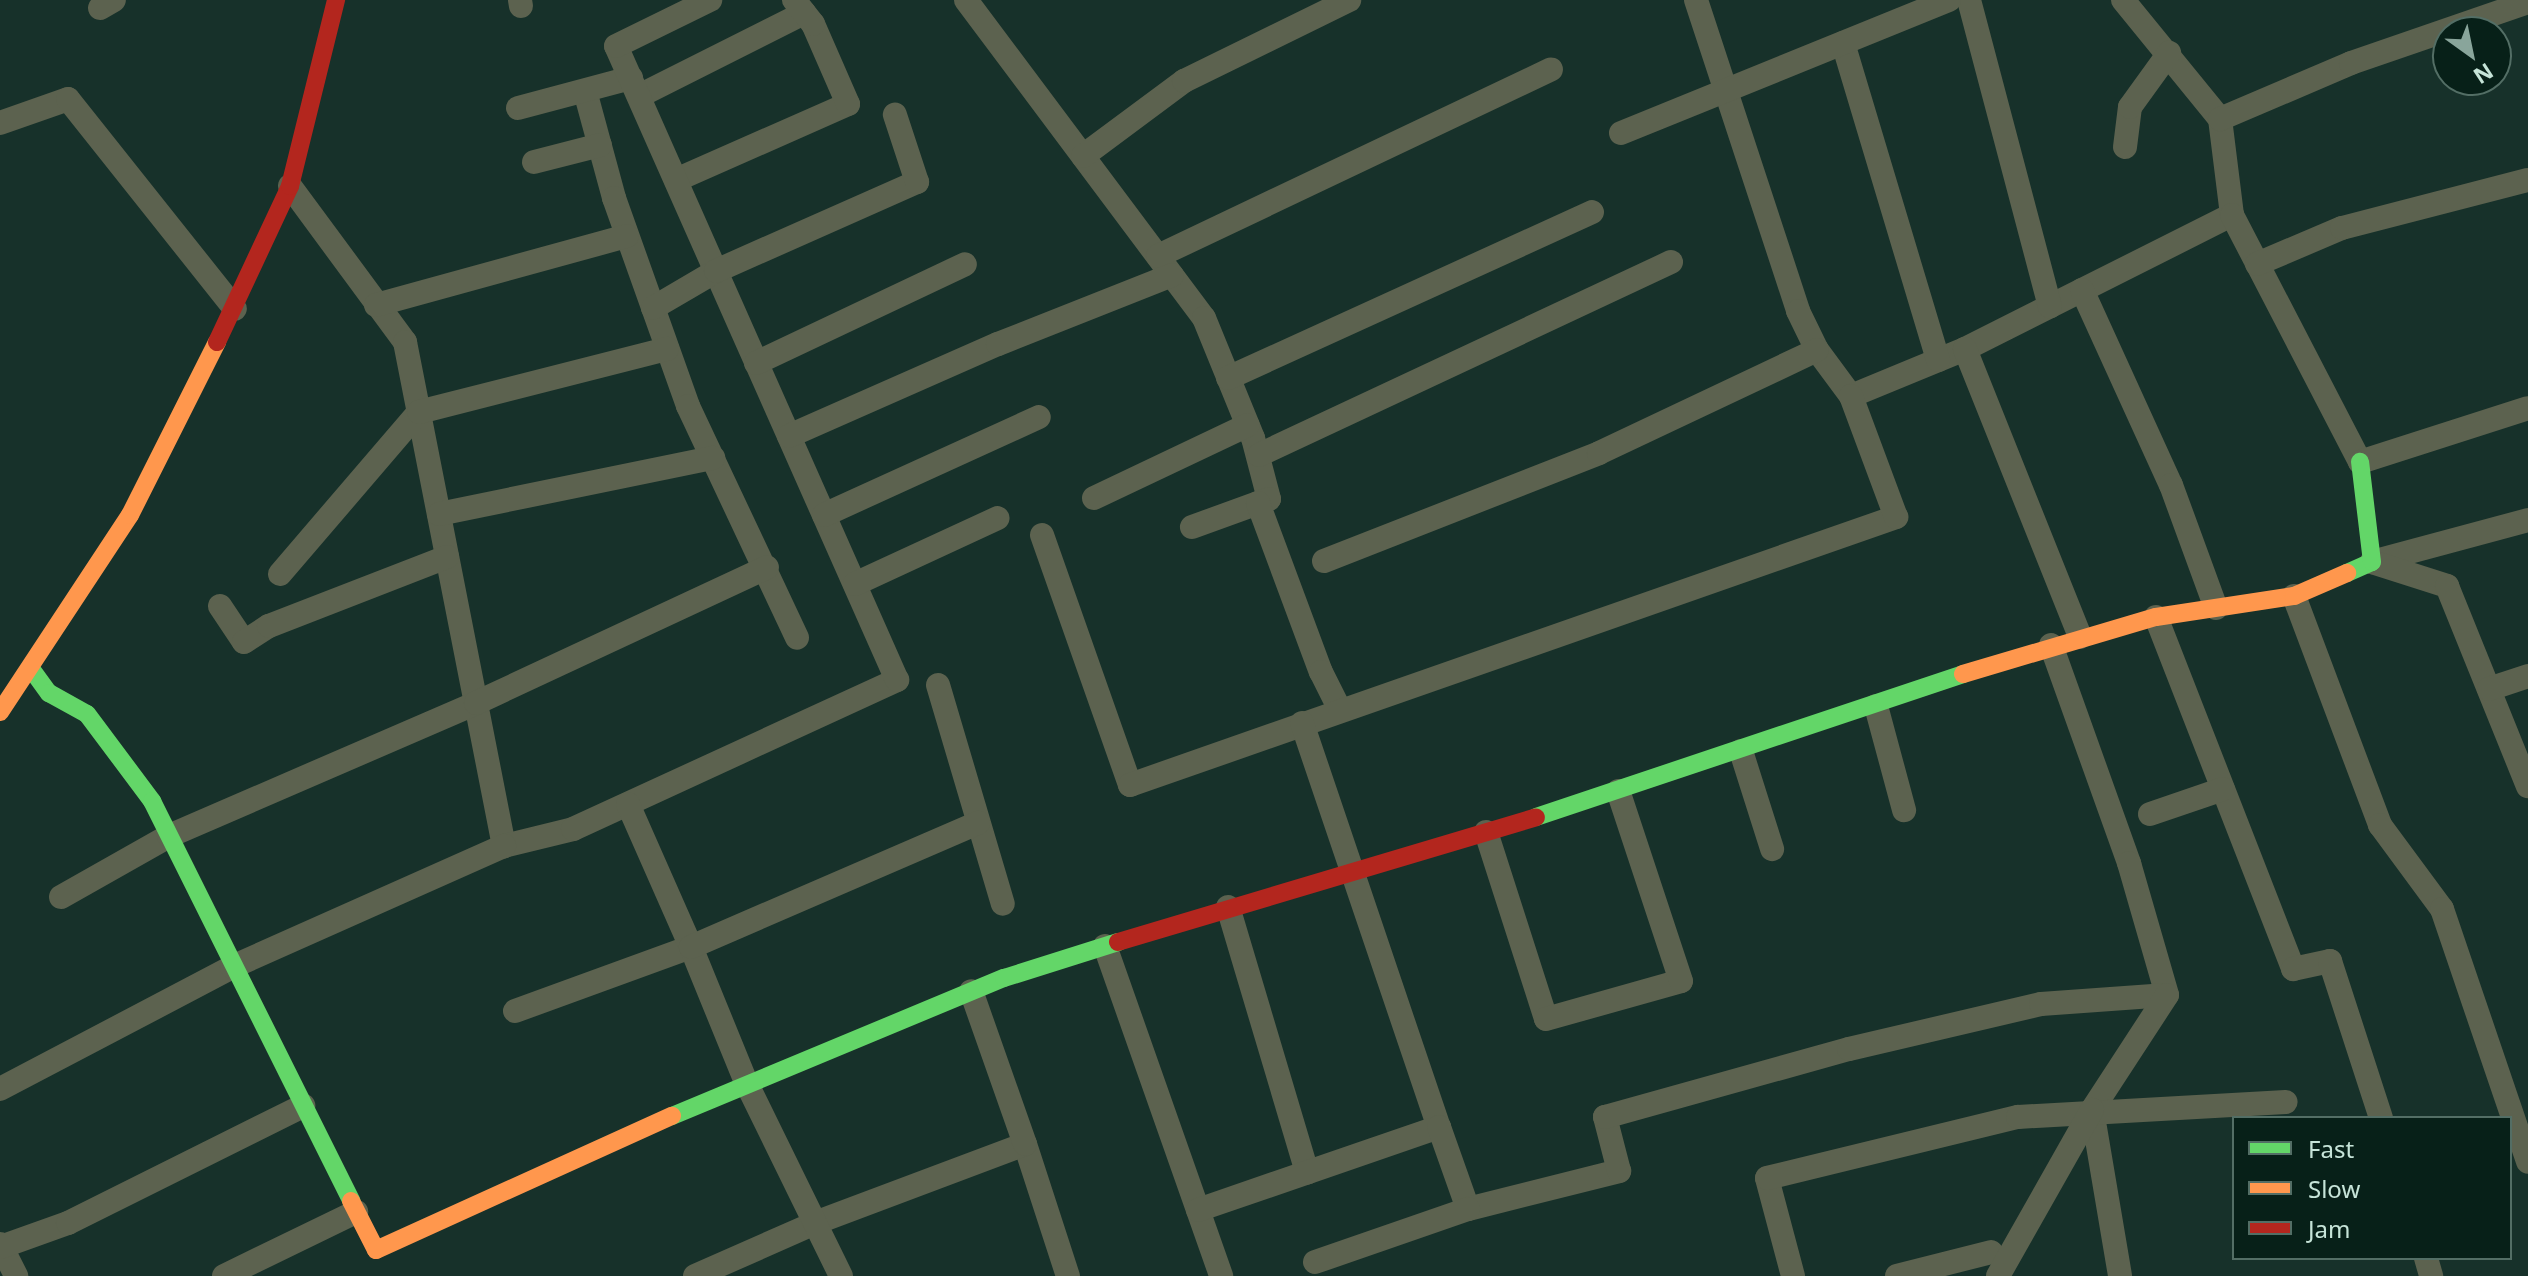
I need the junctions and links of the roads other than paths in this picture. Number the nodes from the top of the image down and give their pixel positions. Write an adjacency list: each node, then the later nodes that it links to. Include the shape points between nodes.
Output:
1 (336, 0): 28 (street)
2 (710, 0): 14 (street, via 616,46)
3 (966, 0): 24 (street)
4 (1349, 0): 24 (street, via 1184,81)
5 (1696, 0): 16 (street)
6 (1949, 0): 11 (street)
7 (1969, 0): 39 (street)
8 (2123, 0): 12 (street)
9 (2528, 2): 19 (street, via 2351,63)
10 (799, 6): 14 (street); 26 (street, via 848,104)
11 (1843, 43): 16 (street); 45 (street)
12 (2169, 53): 19 (street); 23 (street, via 2130,107)
13 (1551, 69): 35 (street)
14 (635, 87): 15 (street); 26 (street)
15 (585, 91): 17 (street); 22 (street)
16 (1726, 92): 21 (street); 44 (street, via 1798,311)
17 (518, 108)
18 (895, 115): 36 (street, via 917,182)
19 (2220, 119): 30 (street)
20 (0, 123): 41 (street, via 68,99)
21 (1621, 133)
22 (600, 145): 25 (street); 31 (street)
23 (2125, 147)
24 (1083, 156): 35 (street)
25 (534, 162)
26 (676, 180): 36 (street)
27 (2528, 180): 34 (street, via 2342,228)
28 (290, 186): 38 (street); 41 (street)
29 (1592, 212): 47 (street)
30 (2232, 215): 34 (street); 37 (street)
31 (627, 236): 38 (street); 40 (street)
32 (1671, 262): 54 (street)
33 (965, 264): 46 (street)
34 (2257, 264): 56 (street)
35 (1165, 266): 47 (street, via 1204,318); 53 (street)
36 (716, 271): 40 (street); 46 (street)
37 (2082, 290): 39 (street); 73 (street, via 2171,485)
38 (376, 305): 50 (street, via 405,342)
39 (2050, 306): 43 (street)
40 (653, 308): 42 (street)
41 (235, 309): 78 (street, via 130,515)
42 (667, 349): 50 (street); 55 (street)
43 (1965, 349): 45 (street); 75 (street)
44 (1817, 350): 48 (street); 66 (street, via 1599,453)
45 (1938, 360): 48 (street)
46 (756, 363): 53 (street)
47 (1228, 378): 52 (street)
48 (1851, 396): 84 (street, via 1896,517)
49 (2528, 408): 56 (street)
50 (419, 412): 59 (street); 69 (street)
51 (1039, 417): 60 (street)
52 (1248, 425): 54 (street); 57 (street)
53 (789, 436): 60 (street)
54 (1259, 455): 58 (street, via 1269,499)
55 (713, 458): 59 (street); 68 (street)
56 (2360, 462): 67 (street)
57 (1094, 498)
58 (1258, 503): 63 (street); 84 (street)
59 (439, 514): 65 (street)
60 (824, 515): 70 (street)
61 (998, 518): 70 (street)
62 (2528, 520): 67 (street)
63 (1192, 527)
64 (1042, 535): 86 (street, via 1130,785)
65 (447, 557): 72 (street, via 269,626 244,642); 82 (street)
66 (1324, 561)
67 (2372, 562): 71 (street); 81 (street, via 2447,586)
68 (767, 567): 76 (street); 82 (street)
69 (280, 574)
70 (855, 584): 91 (street, via 897,680)
71 (2294, 596): 73 (street); 117 (street, via 2380,825 2442,909)
72 (220, 606)
73 (2216, 608): 74 (street)
74 (2156, 617): 75 (street); 89 (street)
75 (2080, 637): 77 (street)
76 (797, 638)
77 (2051, 645): 83 (street); 107 (street, via 2129,863)
78 (32, 670): 85 (street); 96 (street, via 49,693 87,714 152,801)
79 (2528, 676): 81 (street)
80 (938, 685): 94 (street)
81 (2489, 689): 88 (street)
82 (476, 703): 96 (street); 97 (street)
83 (1876, 706): 87 (street); 92 (street)
84 (1340, 710): 86 (street)
85 (0, 712)
86 (1302, 723): 99 (street)
87 (1741, 751): 90 (street); 98 (street)
88 (2528, 786)
89 (2223, 789): 93 (street); 114 (street, via 2293,969 2330,961)
90 (1618, 791): 95 (street); 95 (street, via 1681,981 1546,1019)
91 (628, 804): 97 (street, via 573,829); 104 (street)
92 (1904, 810)
93 (2150, 814)
94 (978, 823): 101 (street); 104 (street)
95 (1486, 832): 99 (street)
96 (169, 836): 100 (street); 105 (street)
97 (504, 846): 105 (street)
98 (1772, 849)
99 (1355, 869): 102 (street); 115 (street)
100 (61, 897)
101 (1003, 904)
102 (1228, 907): 103 (street); 118 (street)
103 (1105, 946): 106 (street); 120 (street)
104 (691, 947): 108 (street); 109 (street)
105 (232, 967): 110 (street); 112 (street)
106 (971, 991): 109 (street); 116 (street)
107 (2167, 995): 113 (street); 119 (street, via 2041,1004 1849,1049 1605,1117 1619,1171)
108 (515, 1011)
109 (746, 1082): 121 (street, via 376,1250); 122 (street)
110 (0, 1089)
111 (2286, 1102): 113 (street)
112 (303, 1106): 121 (street); 123 (street, via 68,1223)
113 (2092, 1110): 132 (street, via 2018,1117 1767,1178); 134 (street); 135 (street)
114 (2380, 1116)
115 (1439, 1127): 118 (street); 119 (street)
116 (1025, 1144): 122 (street); 130 (street)
117 (2528, 1162)
118 (1307, 1172): 120 (street)
119 (1468, 1209): 125 (street)
120 (1198, 1210): 131 (street)
121 (356, 1212): 127 (street)
122 (815, 1223): 128 (street); 129 (street)
123 (1, 1245): 126 (street)
124 (1991, 1252): 133 (street)
125 (1315, 1262)
126 (16, 1276)
127 (224, 1276)
128 (695, 1276)
129 (841, 1276)
130 (1068, 1276)
131 (1221, 1276)
132 (1793, 1276)
133 (1897, 1276)
134 (1998, 1276)
135 (2120, 1276)

